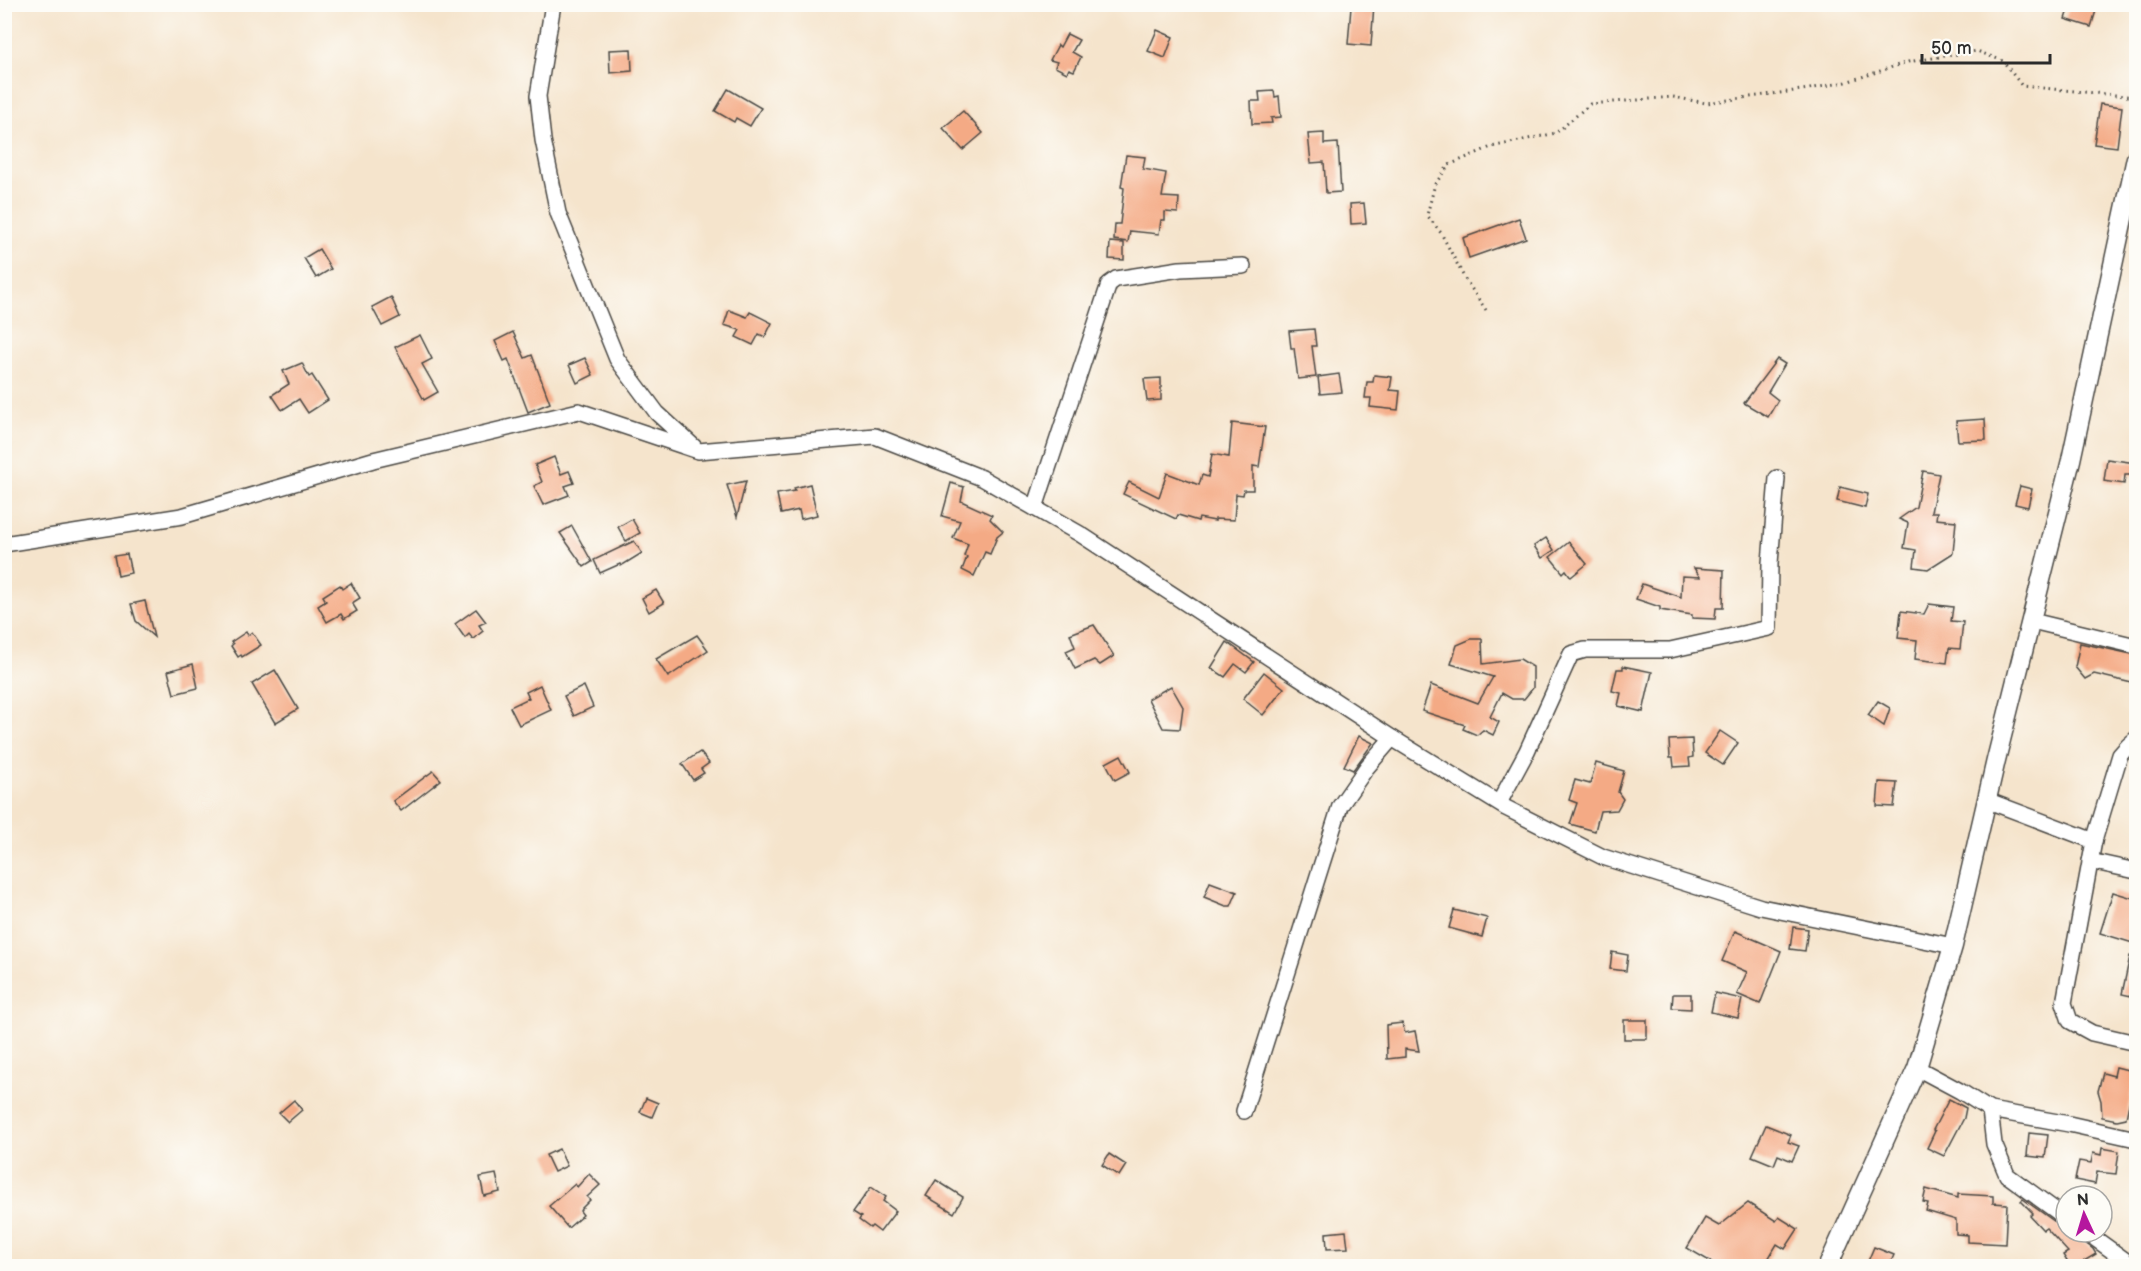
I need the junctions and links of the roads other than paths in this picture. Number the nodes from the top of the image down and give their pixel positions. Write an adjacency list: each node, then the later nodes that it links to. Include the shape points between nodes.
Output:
1 (553, 4): 4 (street, via 538,96 558,213 617,359 657,414)
2 (2136, 158): 8 (street, via 2071,460)
3 (1243, 266): 6 (street, via 1180,269 1120,278 1109,284)
4 (698, 451): 6 (street, via 875,436 982,478); 7 (street, via 579,411 373,460 182,516)
5 (1777, 478): 13 (street, via 1769,628 1670,650 1585,650 1570,654 1532,741)
6 (1035, 508): 10 (street)
7 (4, 544)
8 (2031, 621): 9 (street); 12 (street)
9 (2136, 646)
10 (1392, 738): 13 (street); 21 (street, via 1340,806)
11 (2136, 739): 14 (street, via 2120,755)
12 (1986, 800): 14 (street); 17 (street)
13 (1499, 803): 17 (street, via 1603,857 1761,907)
14 (2094, 841): 15 (street)
15 (2090, 861): 16 (street); 18 (street, via 2064,1003 2070,1021 2092,1033)
16 (2136, 871)
17 (1953, 946): 19 (street)
18 (2136, 1044)
19 (1917, 1068): 20 (street); 25 (street)
20 (1990, 1110): 22 (street); 23 (street, via 1994,1144 2007,1175)
21 (1244, 1111)
22 (2136, 1139)
23 (2054, 1209)
24 (2103, 1244): 26 (street)
25 (1828, 1266)
26 (2133, 1266)

